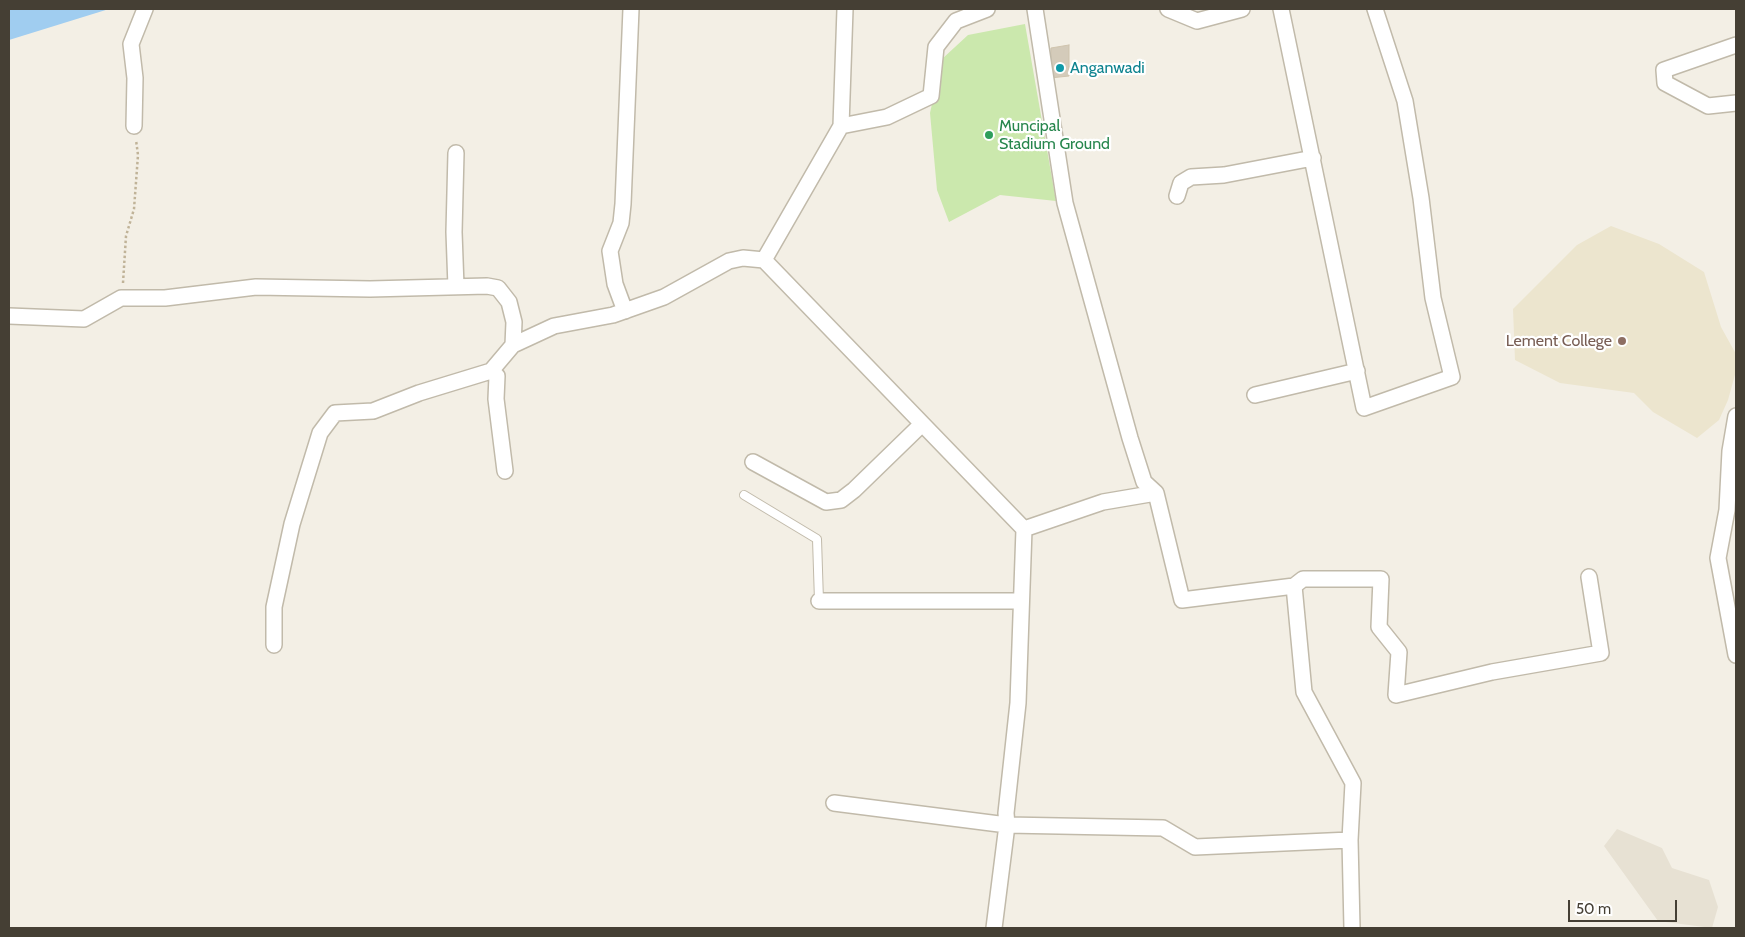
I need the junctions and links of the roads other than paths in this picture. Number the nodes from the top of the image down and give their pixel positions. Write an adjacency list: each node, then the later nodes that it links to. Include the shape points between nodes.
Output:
1 (145, 9): 12 (street, via 131,44 135,78)
2 (630, 9): 19 (street, via 623,204 621,223 610,251)
3 (845, 9): 13 (street)
4 (987, 9): 13 (street, via 956,21 936,47 931,96 887,117)
5 (1035, 9): 29 (street, via 1064,203 1130,438 1144,482)
6 (1168, 9): 7 (street, via 1197,21)
7 (1242, 9)
8 (1281, 9): 15 (street)
9 (1376, 9): 23 (street, via 1405,102 1433,298 1452,377 1364,408)
10 (1736, 45): 11 (street, via 1664,70 1666,83 1708,106)
11 (1736, 103)
12 (134, 126)
13 (840, 126): 17 (street)
14 (456, 153): 18 (street)
15 (1313, 158): 16 (street, via 1224,175 1190,177 1182,183); 23 (street)
16 (1177, 196)
17 (764, 260): 19 (street, via 743,258 729,261 664,297); 26 (street)
18 (456, 287): 20 (street, via 370,290 256,287 166,298 121,298 84,319); 21 (street, via 488,286 505,294 514,322)
19 (625, 311): 21 (street, via 554,326)
20 (9, 316)
21 (513, 345): 22 (street)
22 (491, 371): 28 (street, via 497,376 496,399); 36 (street, via 373,411 335,413 320,433 292,524 274,607)
23 (1357, 371): 24 (street)
24 (1255, 395)
25 (1736, 416): 37 (street, via 1730,450 1727,510 1718,558)
26 (922, 424): 27 (street, via 841,500 826,502); 31 (street)
27 (753, 462)
28 (505, 472)
29 (1156, 493): 31 (street, via 1103,502); 33 (street, via 1182,600)
30 (744, 496): 34 (lane, via 817,538)
31 (1024, 529): 35 (street)
32 (1589, 577): 33 (street, via 1601,653 1492,672 1396,695 1400,652 1379,627 1381,579 1304,579)
33 (1294, 586): 40 (street, via 1304,692 1353,784)
34 (819, 601): 35 (street)
35 (1022, 601): 39 (street, via 1018,703 1006,813)
36 (274, 645)
37 (1736, 655)
38 (834, 803): 39 (street)
39 (1008, 825): 40 (street, via 1163,828 1195,847); 41 (street)
40 (1350, 840): 42 (street)
41 (994, 928)
42 (1352, 928)

